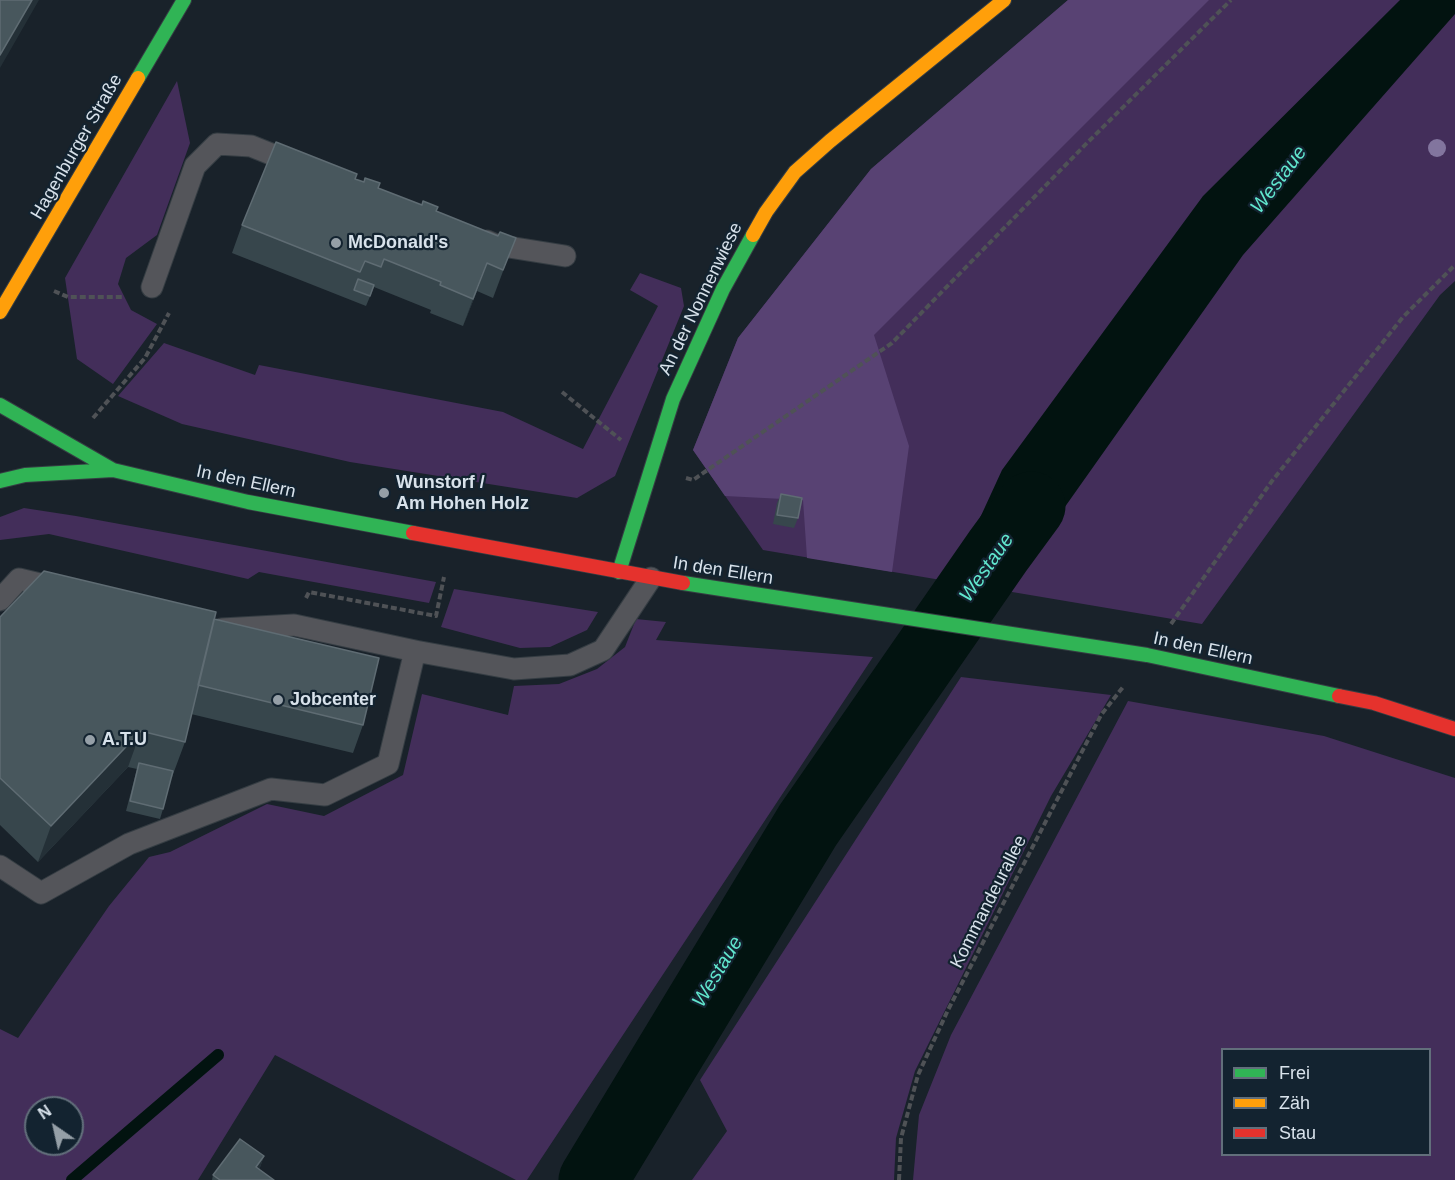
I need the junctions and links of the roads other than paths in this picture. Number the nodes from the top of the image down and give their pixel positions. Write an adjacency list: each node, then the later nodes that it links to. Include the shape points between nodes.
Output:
1 (184, 0): 7 (main road, Hagenburger Straße)
2 (1004, 0): 11 (main road, An der Nonnenwiese, via 795,172 766,212 723,289 672,399)
3 (318, 173): 6 (lane, via 251,146 217,144 195,166)
4 (473, 236): 5 (lane, via 496,245)
5 (565, 256)
6 (152, 287)
7 (0, 312)
8 (0, 405): 9 (main road, In den Ellern)
9 (114, 470): 10 (main road, via 25,475); 11 (main road, In den Ellern, via 248,502)
10 (0, 481)
11 (619, 572): 12 (main road, In den Ellern)
12 (651, 578): 16 (lane, via 603,650 570,665 514,669); 17 (main road, In den Ellern, via 1147,655 1374,703)
13 (85, 596): 14 (lane, via 19,579)
14 (0, 600)
15 (207, 626): 16 (lane, via 218,629 294,625)
16 (414, 651): 18 (lane, via 388,764 325,795 271,789 129,844 41,893)
17 (1455, 729)
18 (0, 866)

